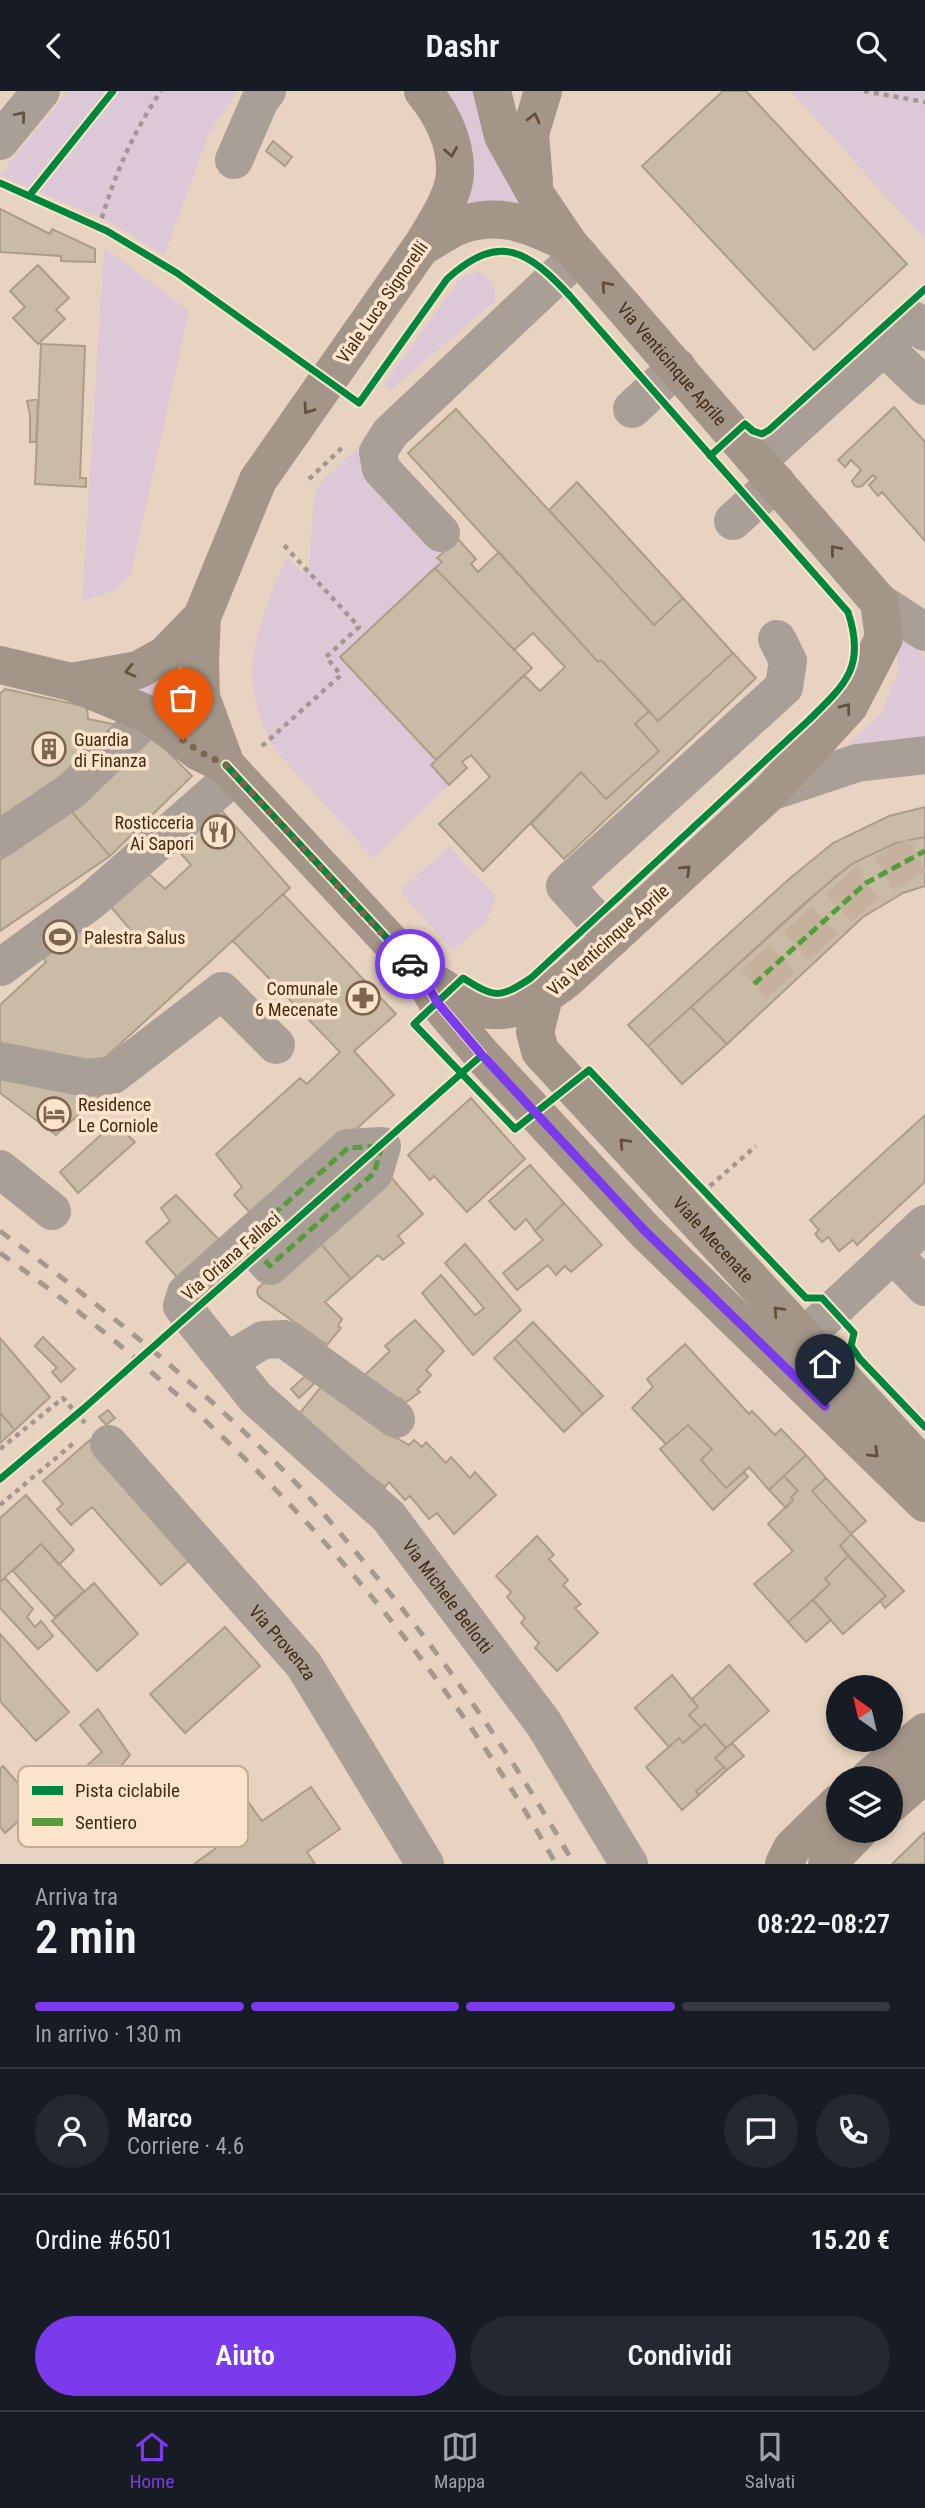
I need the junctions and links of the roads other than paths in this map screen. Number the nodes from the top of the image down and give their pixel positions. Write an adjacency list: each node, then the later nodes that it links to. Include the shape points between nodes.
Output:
1 (41, 91): 6 (street, one-way to 1)
2 (423, 91): 9 (main road, Viale Luca Signorelli, one-way to 9, via 448,133 455,173 444,208)
3 (492, 91): 8 (main road, via 503,136)
4 (543, 91): 8 (main road, one-way to 4, via 530,134)
5 (269, 94): 7 (street)
6 (0, 141)
7 (234, 160)
8 (536, 195): 10 (main road)
9 (421, 247): 10 (main road, Via Venticinque Aprile, via 462,225 496,219 526,223); 20 (main road, Viale Luca Signorelli, one-way to 20, via 258,480)
10 (573, 249): 13 (main road, Via Venticinque Aprile, one-way to 10); 18 (street, via 390,433 378,452 381,469)
11 (925, 332): 12 (street, via 913,320)
12 (884, 347): 14 (street); 16 (street)
13 (677, 367): 15 (street); 16 (main road, Via Venticinque Aprile)
14 (925, 386)
15 (632, 409)
16 (767, 472): 17 (street); 19 (main road, Via Venticinque Aprile, one-way to 16)
17 (733, 521)
18 (441, 533)
19 (879, 602): 21 (street, Via Venticinque Aprile); 28 (main road, Via Venticinque Aprile, one-way to 19, via 849,705 884,638)
20 (202, 617): 24 (main road, Viale Luca Signorelli, one-way to 24, via 165,655 138,670); 27 (main road, Viale Luca Signorelli, via 201,697)
21 (925, 632)
22 (777, 639): 30 (street, via 788,661 784,687 565,886)
23 (0, 665): 24 (main road)
24 (71, 682): 25 (main road)
25 (150, 715): 27 (main road); 29 (street, via 71,791)
26 (925, 755): 28 (street, Via Venticinque Aprile, via 857,763)
27 (230, 770): 31 (street, via 91,901); 32 (main road)
28 (770, 792): 30 (main road, Via Venticinque Aprile, one-way to 28)
29 (0, 839)
30 (612, 938): 33 (main road, Via Venticinque Aprile)
31 (1, 967)
32 (423, 977): 33 (main road, Via Venticinque Aprile, via 489,1009 508,1011); 48 (main road, one-way to 48, via 437,1002 482,1055 645,1231)
33 (544, 997): 43 (main road, Viale Mecenate, one-way to 33, via 540,1051 535,1032)
34 (276, 1045): 35 (street, via 222,991 113,1075 87,1078)
35 (0, 1061)
36 (382, 1146): 40 (street, Via Oriana Fallaci, via 348,1148)
37 (0, 1170): 38 (street)
38 (52, 1211)
39 (925, 1224): 41 (street)
40 (246, 1239): 44 (street, Via Michele Bellotti, via 186,1293 182,1306)
41 (894, 1255): 42 (street); 43 (street)
42 (925, 1287)
43 (803, 1338): 47 (main road, Viale Mecenate)
44 (228, 1361): 45 (street, via 263,1339 284,1339); 58 (street, Via Michele Bellotti, via 256,1398 389,1517 544,1724)
45 (396, 1419)
46 (93, 1437): 57 (street, Via Provenza, via 304,1665)
47 (925, 1468)
48 (925, 1503)
49 (925, 1732): 51 (main road)
50 (925, 1752): 52 (main road)
51 (884, 1766)
52 (903, 1771)
53 (925, 1774): 54 (main road)
54 (903, 1793)
55 (826, 1820): 59 (main road, via 792,1847)
56 (847, 1843): 60 (main road)
57 (425, 1864)
58 (629, 1864)
59 (784, 1864)
60 (827, 1864)

